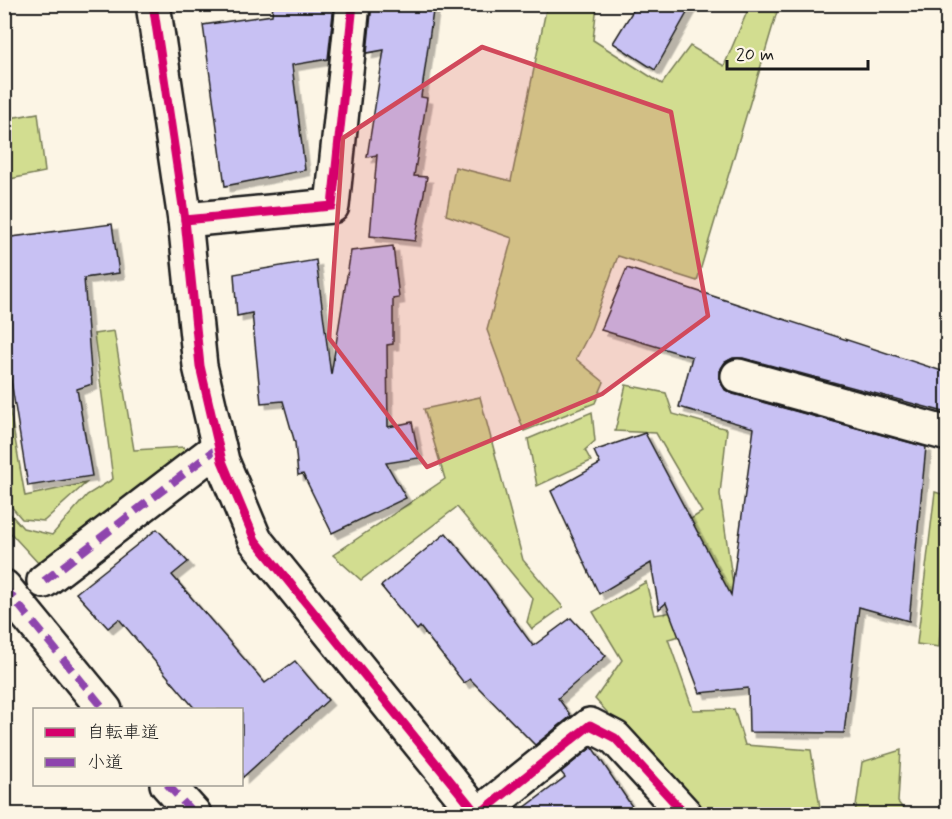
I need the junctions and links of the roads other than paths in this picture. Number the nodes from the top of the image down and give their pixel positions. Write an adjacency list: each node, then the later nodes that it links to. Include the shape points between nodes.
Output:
1 (153, 4): 3 (street)
2 (353, 4): 3 (street, via 332,206)
3 (185, 220): 6 (street, via 200,366)
4 (738, 376): 5 (street)
5 (948, 434)
6 (219, 447): 7 (street); 12 (street, via 255,540)
7 (44, 581)
8 (4, 587): 9 (street)
9 (103, 708)
10 (169, 786): 11 (street)
11 (194, 814)
12 (478, 814): 13 (street, via 590,726 615,738)
13 (685, 814)

